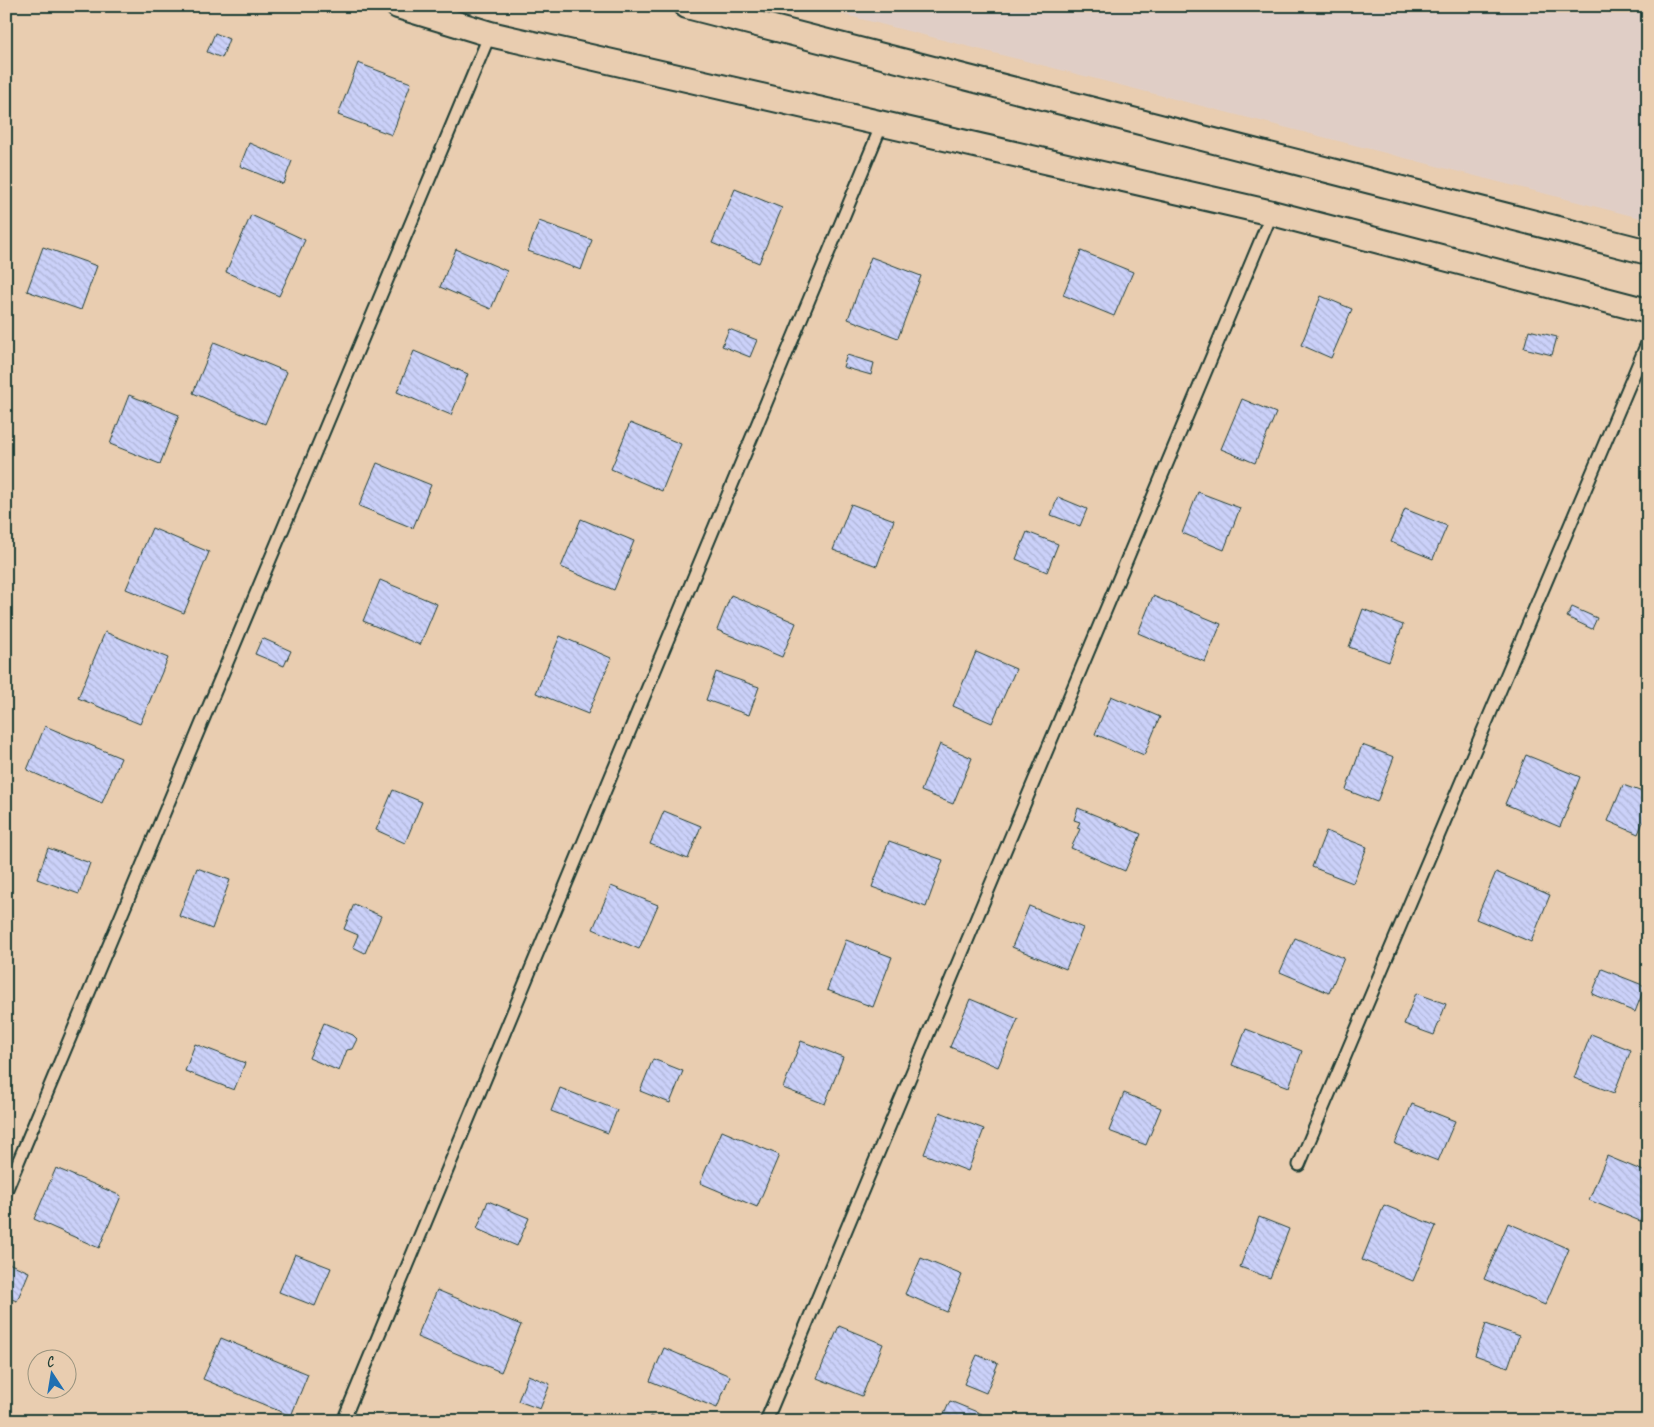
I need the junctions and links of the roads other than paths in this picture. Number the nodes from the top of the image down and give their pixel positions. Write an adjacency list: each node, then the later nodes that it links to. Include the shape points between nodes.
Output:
1 (398, 6): 3 (street)
2 (687, 6): 6 (street)
3 (490, 34): 4 (street); 10 (lane)
4 (882, 124): 5 (street); 11 (lane)
5 (1272, 213): 7 (street); 12 (lane)
6 (1648, 252)
7 (1648, 311)
8 (1648, 341): 9 (lane)
9 (1299, 1165)
10 (6, 1191)
11 (343, 1421)
12 (766, 1421)

